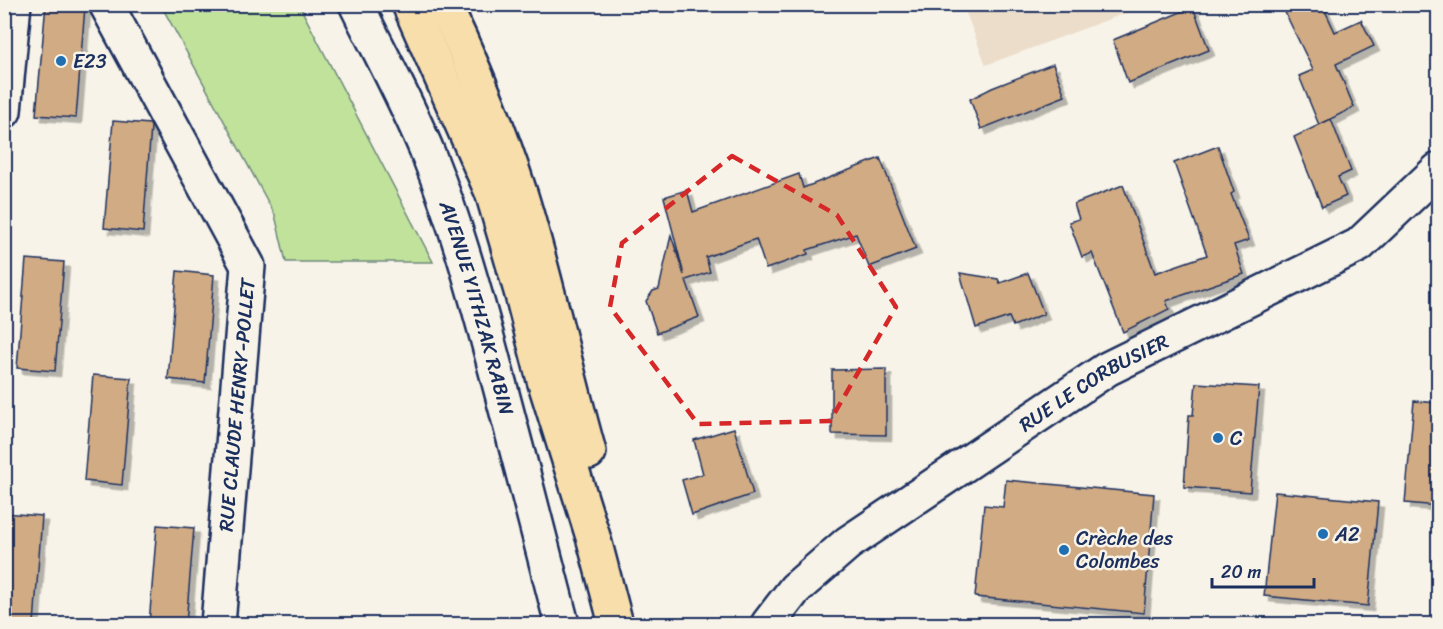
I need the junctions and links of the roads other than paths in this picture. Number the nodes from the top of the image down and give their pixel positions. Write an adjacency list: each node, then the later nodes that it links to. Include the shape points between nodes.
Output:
1 (15, 4): 6 (street)
2 (106, 4): 8 (street, RUE CLAUDE HENRY-POLLET, via 248,266)
3 (356, 4): 9 (street, AVENUE YITHZAK RABIN, via 405,102 449,209 494,361)
4 (409, 4): 10 (main road, via 492,192)
5 (444, 4): 11 (main road, via 497,124 521,196)
6 (4, 111)
7 (1438, 170): 12 (street, RUE LE CORBUSIER, via 1359,245 1107,369 857,537 795,589)
8 (218, 624)
9 (562, 624)
10 (616, 624)
11 (637, 624)
12 (768, 624)

